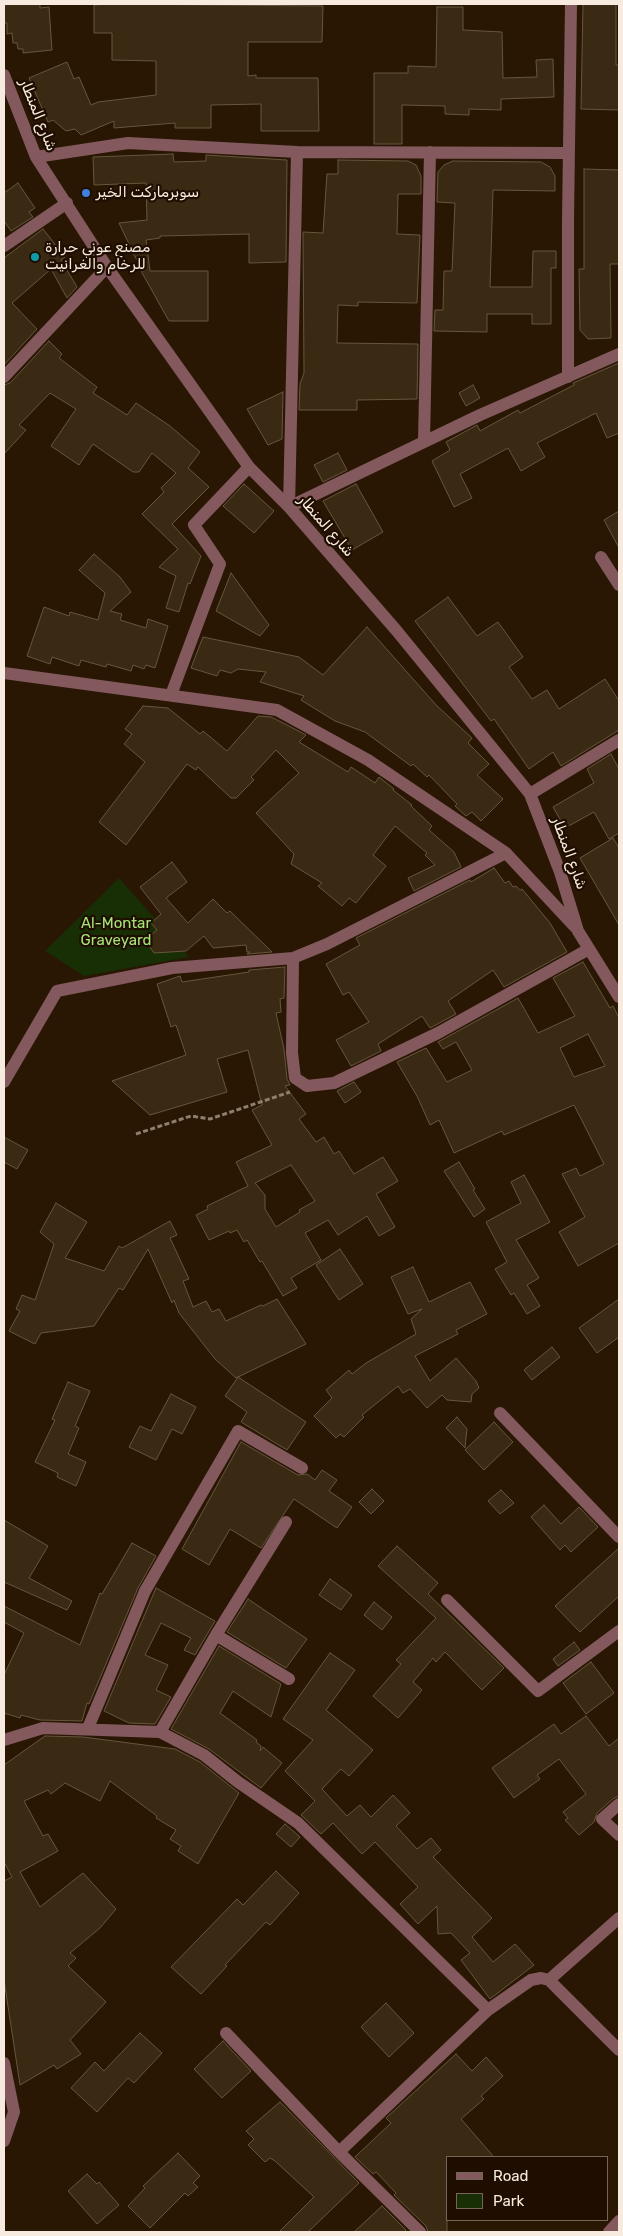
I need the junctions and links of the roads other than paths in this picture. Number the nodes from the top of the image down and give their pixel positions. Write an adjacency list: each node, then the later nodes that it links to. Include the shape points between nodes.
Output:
1 (571, 4): 5 (street)
2 (4, 75): 6 (street, شارع المنطار)
3 (297, 152): 4 (street); 6 (street, via 128,143); 15 (street)
4 (430, 152): 5 (street); 13 (street)
5 (569, 153): 12 (street)
6 (36, 157): 7 (street, شارع المنطار)
7 (67, 203): 8 (street); 9 (street, شارع المنطار)
8 (4, 246)
9 (107, 267): 11 (street); 14 (street, شارع المنطار)
10 (619, 354): 12 (street)
11 (4, 377)
12 (568, 377): 13 (street)
13 (424, 441): 15 (street)
14 (249, 466): 15 (street, شارع المنطار); 19 (street, via 194,525 220,564)
15 (289, 507): 21 (street, شارع المنطار, via 396,630)
16 (600, 557): 17 (street)
17 (619, 585)
18 (4, 673): 19 (street)
19 (171, 695): 22 (street, via 277,710 368,760)
20 (619, 740): 21 (street)
21 (530, 794): 23 (street, شارع المنطار, via 560,872)
22 (506, 853): 23 (street); 25 (street, via 327,944)
23 (578, 931): 24 (street, شارع المنطار)
24 (589, 950): 25 (street, via 421,1042 334,1083 307,1086 295,1078 292,1053); 26 (street, شارع المنطار)
25 (292, 958): 27 (street, via 172,968 57,990)
26 (619, 997)
27 (4, 1082)
28 (500, 1413): 31 (street)
29 (302, 1468): 36 (street, via 238,1431 145,1592)
30 (286, 1522): 34 (street)
31 (619, 1537)
32 (447, 1600): 33 (street, via 538,1691)
33 (619, 1631)
34 (216, 1635): 35 (street); 37 (street)
35 (289, 1679)
36 (88, 1728): 37 (street); 38 (street, via 43,1728)
37 (160, 1732): 43 (street, via 204,1755 298,1823)
38 (4, 1740)
39 (619, 1804): 40 (street, via 602,1819)
40 (619, 1835)
41 (619, 1918): 42 (street)
42 (549, 1980): 43 (street, via 531,1980); 45 (street)
43 (488, 2010): 48 (street)
44 (226, 2033): 48 (street)
45 (619, 2050)
46 (4, 2063): 47 (street, via 14,2112)
47 (4, 2141)
48 (339, 2152): 50 (street)
49 (619, 2221): 51 (street)
50 (420, 2232)
51 (610, 2232)

